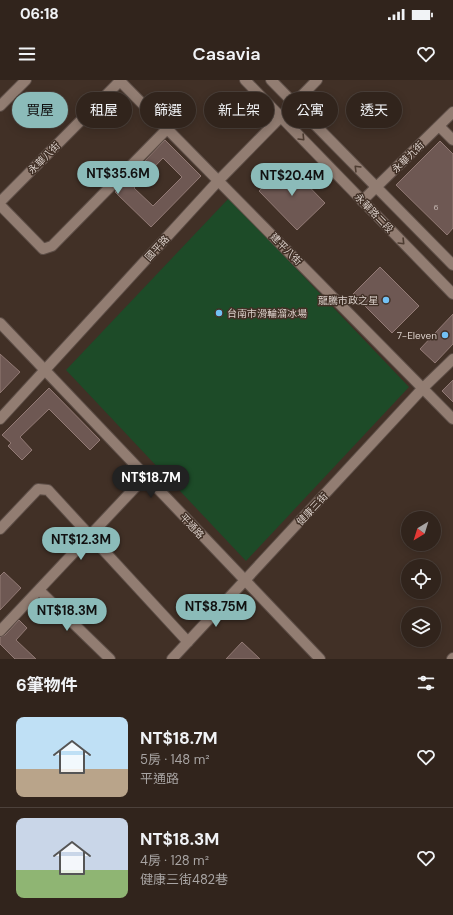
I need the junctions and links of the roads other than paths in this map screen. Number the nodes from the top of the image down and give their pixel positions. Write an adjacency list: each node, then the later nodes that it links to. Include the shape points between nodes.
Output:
1 (26, 80): 8 (street)
2 (120, 80): 13 (street, 建平八街); 18 (street, 永華八街)
3 (246, 80): 10 (street, 永華路二段)
4 (271, 80): 6 (street, 永華路二段)
5 (318, 80): 7 (street, 國平路)
6 (282, 92)
7 (306, 92)
8 (0, 106)
9 (453, 112): 11 (street, 永華九街)
10 (281, 117): 15 (street, 國平路); 17 (street, 永華路二段, one-way to 17)
11 (439, 126): 14 (street); 16 (street, 永華九街)
12 (318, 128): 16 (street, 永華路二段, one-way to 12)
13 (168, 129): 15 (street, 建平八街); 19 (street, via 52,246 43,249)
14 (453, 140)
15 (219, 180): 24 (street, 國平路); 25 (street, 建平八街)
16 (376, 187): 17 (street, 永華九街); 20 (street, 永華路二段)
17 (362, 201): 21 (street, 永華路二段, one-way to 21)
18 (0, 202)
19 (0, 205)
20 (453, 265)
21 (453, 294)
22 (0, 323): 24 (street, 平通路)
23 (453, 359): 25 (street, 健康三街)
24 (45, 371): 26 (street, 國平路); 28 (street, 平通路)
25 (423, 388): 27 (street, 建平八街); 31 (street, 健康三街)
26 (0, 419)
27 (453, 419)
28 (146, 476): 30 (street); 31 (street, 平通路)
29 (0, 529): 30 (street, via 38,488 48,490)
30 (90, 535): 32 (street); 34 (street)
31 (245, 581): 34 (street, 健康三街); 37 (street, 平通路)
32 (39, 590): 33 (street); 35 (street)
33 (0, 631)
34 (188, 642): 36 (street, 健康三街)
35 (110, 659)
36 (172, 659)
37 (320, 659)

